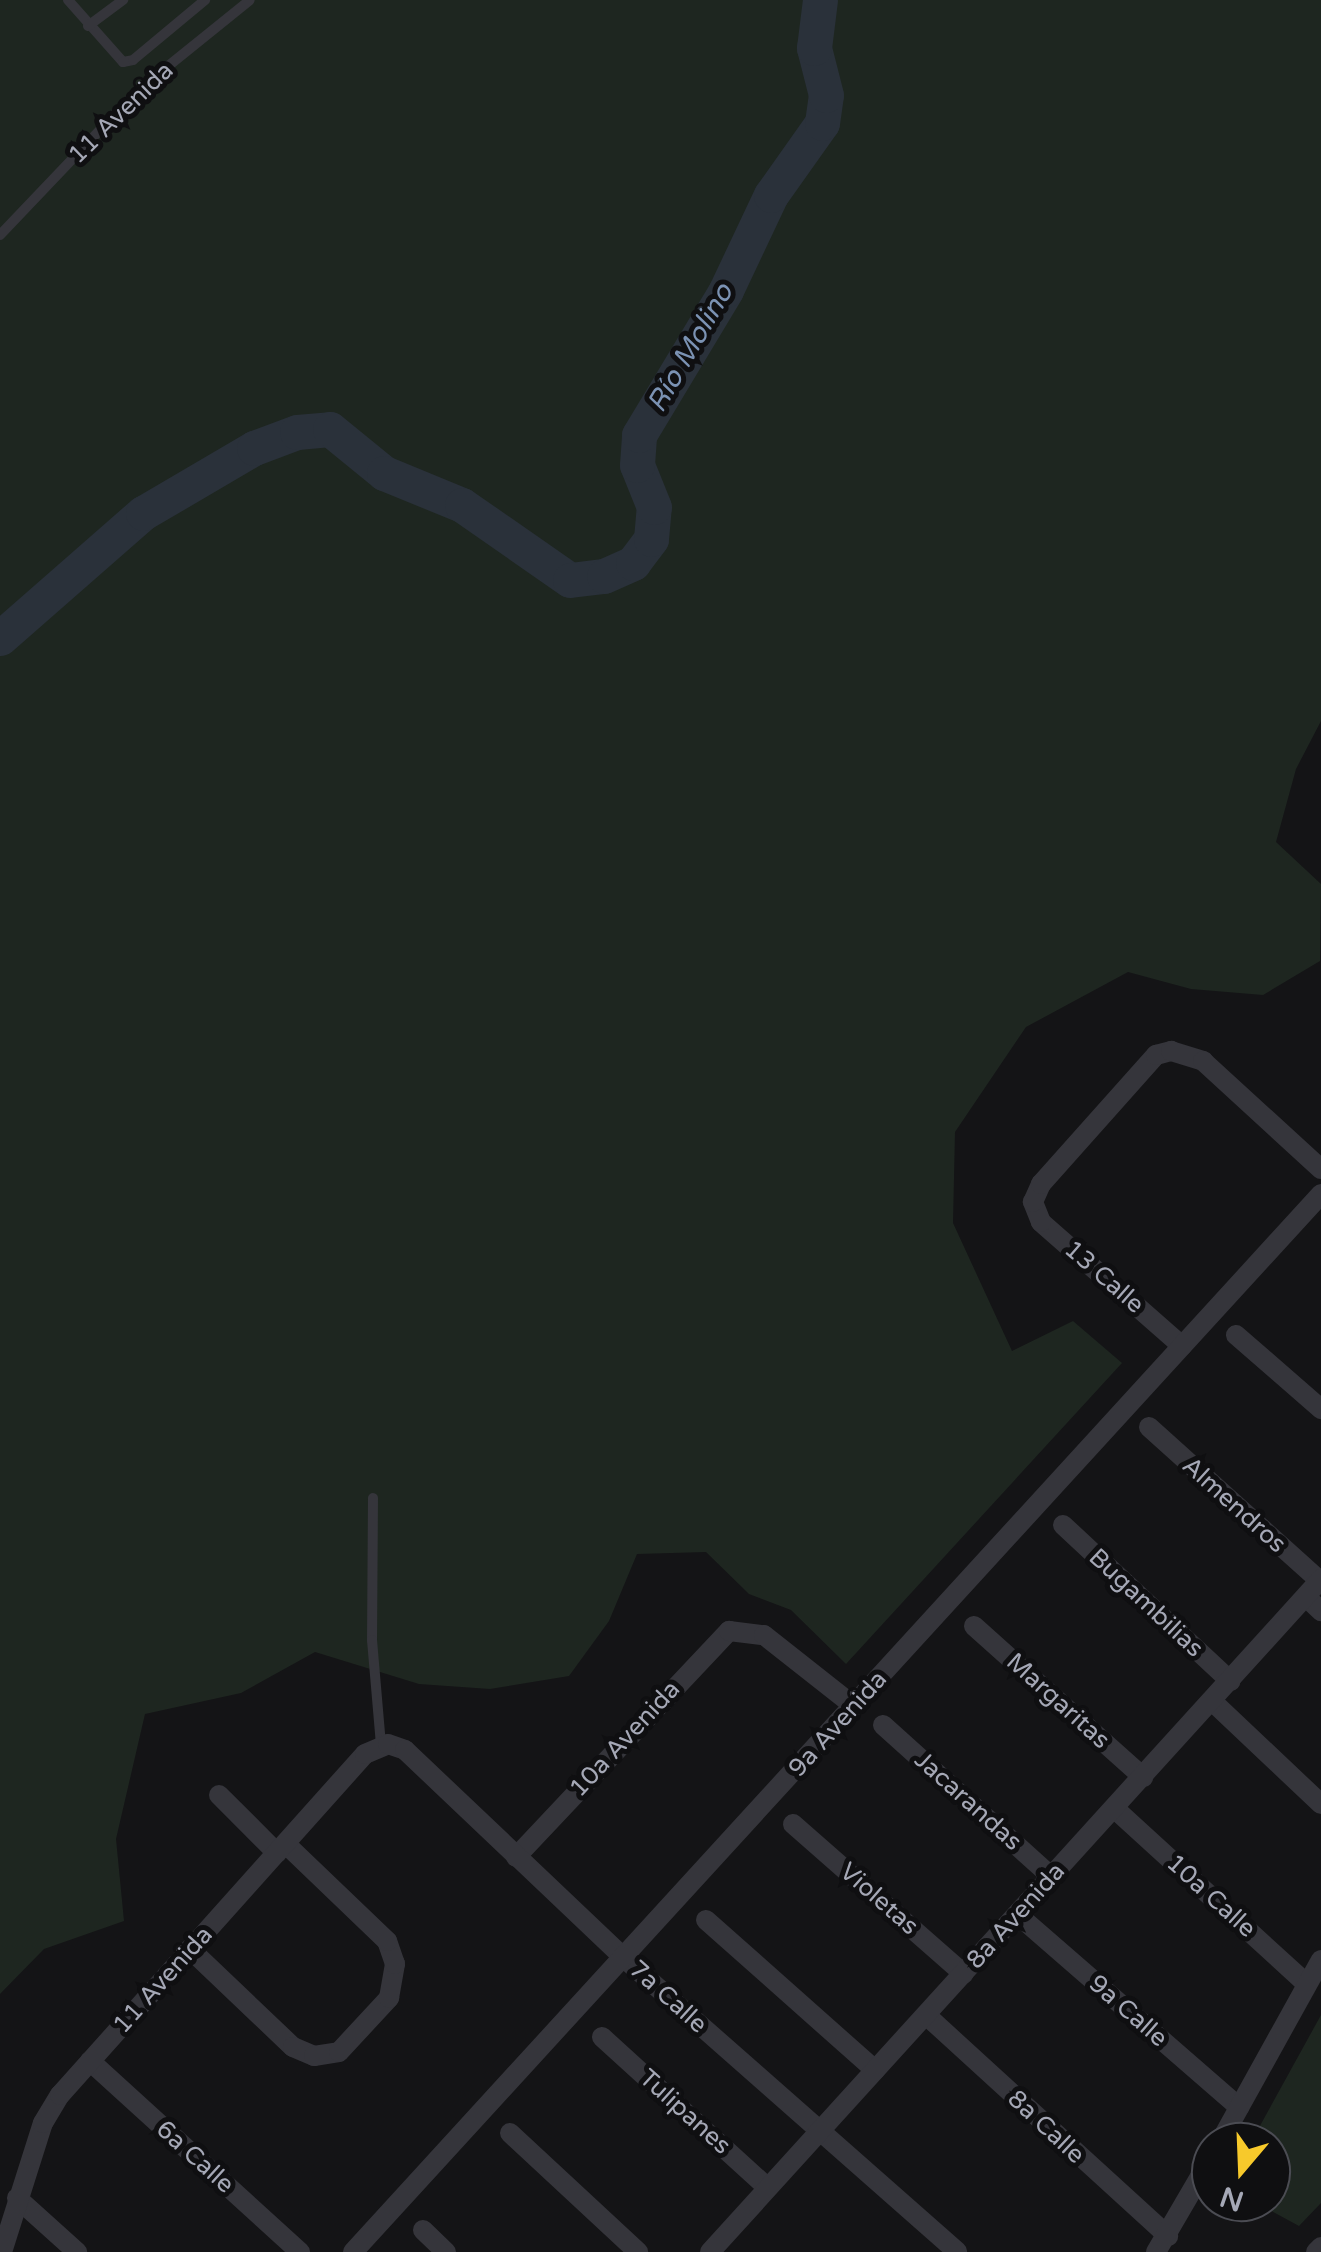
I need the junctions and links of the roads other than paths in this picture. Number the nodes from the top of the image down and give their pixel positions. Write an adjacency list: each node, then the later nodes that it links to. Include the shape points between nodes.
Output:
1 (68, 0): 5 (lane)
2 (124, 0): 5 (lane)
3 (205, 0): 5 (lane, via 134,60 113,56)
4 (250, 0): 6 (lane, 11 Avenida, via 136,92)
5 (88, 26)
6 (0, 235)
7 (1321, 1169): 10 (street, 13 Calle, via 1187,1052 1156,1055 1041,1184 1034,1202 1041,1222)
8 (1321, 1194): 10 (street, 9a Avenida)
9 (1236, 1335): 11 (street)
10 (1182, 1346): 19 (street, 9a Avenida)
11 (1321, 1409)
12 (1149, 1428): 15 (street, Almendros)
13 (373, 1498): 21 (lane, via 372,1640)
14 (1063, 1525): 17 (street, Bugambilias)
15 (1317, 1592): 17 (street, 8a Avenida)
16 (974, 1626): 22 (street, Margaritas)
17 (1230, 1681): 18 (street, 8a Avenida)
18 (1212, 1701): 22 (street, 8a Avenida); 24 (street)
19 (854, 1706): 28 (street, 10a Avenida, via 764,1635 739,1629 720,1636); 33 (street, 9a Avenida)
20 (883, 1725): 29 (street, Jacarandas)
21 (382, 1744): 27 (street, 11 Avenida); 28 (street, 7a Calle, via 405,1750)
22 (1143, 1777): 25 (street, 8a Avenida)
23 (218, 1795): 27 (street)
24 (1321, 1804)
25 (1114, 1808): 29 (street, 8a Avenida); 36 (street, 10a Calle)
26 (794, 1824): 35 (street, Violetas)
27 (281, 1848): 32 (street, 11 Avenida); 32 (street, via 377,1928 395,1964 389,1998 339,2052 314,2056 293,2047)
28 (516, 1857): 33 (street, 7a Calle)
29 (1052, 1877): 30 (street, 8a Avenida)
30 (1018, 1915): 35 (street, 8a Avenida); 41 (street, 9a Calle)
31 (706, 1920): 40 (street)
32 (190, 1950): 39 (street, 11 Avenida)
33 (624, 1958): 43 (street, 7a Calle); 54 (street, 9a Avenida)
34 (1321, 1960): 36 (street)
35 (964, 1974): 37 (street, 8a Avenida)
36 (1308, 1984): 41 (street)
37 (926, 2015): 40 (street, 8a Avenida); 49 (street, 8a Calle)
38 (602, 2037): 45 (street, Tulipanes)
39 (90, 2062): 47 (street, 11 Avenida, via 43,2122); 53 (street, 6a Calle)
40 (874, 2070): 43 (street, 8a Avenida)
41 (1239, 2107): 42 (street)
42 (1231, 2122)
43 (820, 2132): 45 (street, 8a Avenida); 57 (street, 7a Calle)
44 (510, 2133): 56 (street)
45 (767, 2186): 50 (street, 8a Avenida)
46 (1191, 2193): 49 (street)
47 (17, 2198): 51 (street, 11 Avenida); 52 (street)
48 (423, 2230): 55 (street)
49 (1162, 2244)
50 (719, 2249)
51 (2, 2252)
52 (77, 2252)
53 (300, 2252)
54 (352, 2252)
55 (446, 2252)
56 (638, 2252)
57 (958, 2252)

